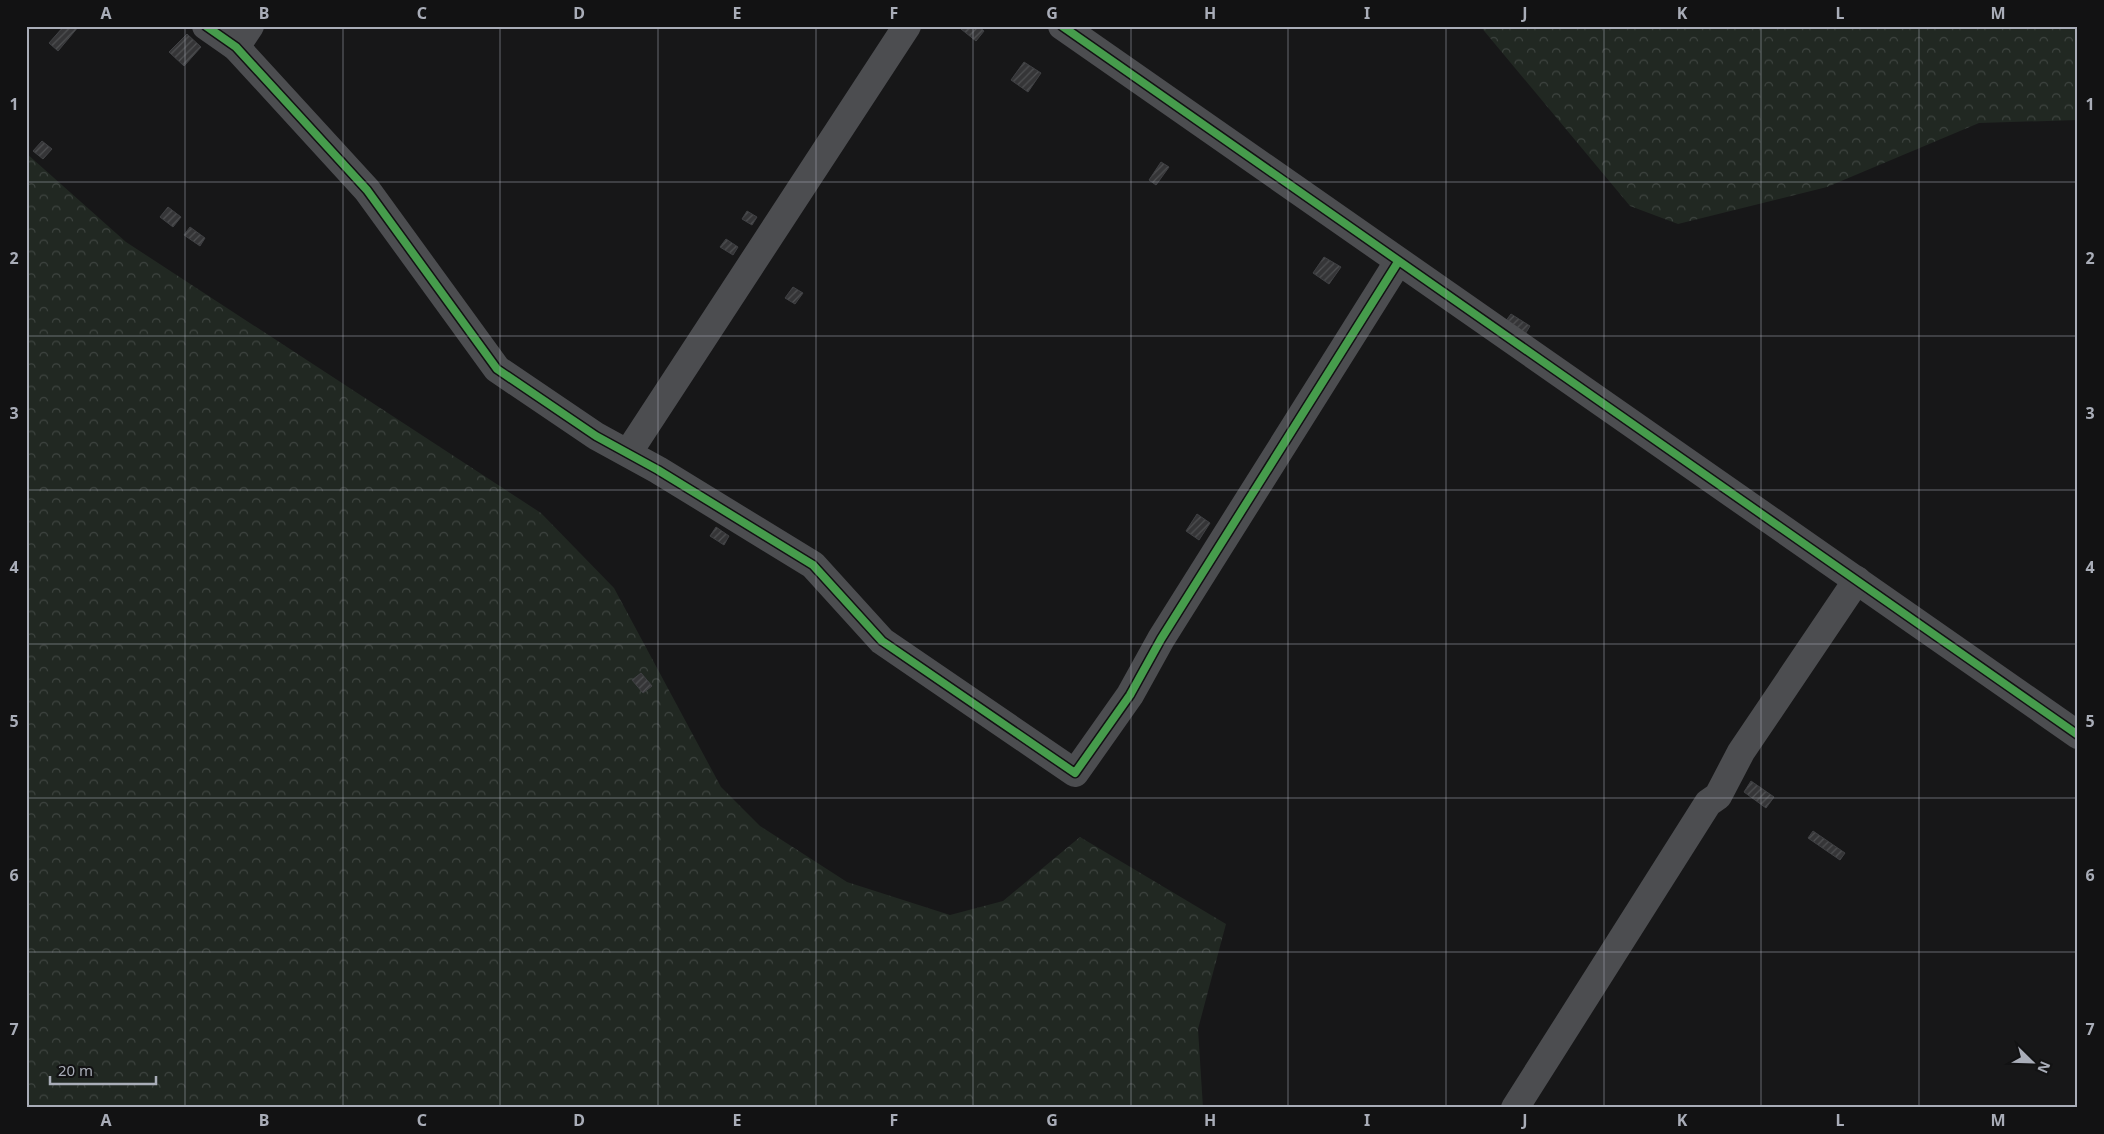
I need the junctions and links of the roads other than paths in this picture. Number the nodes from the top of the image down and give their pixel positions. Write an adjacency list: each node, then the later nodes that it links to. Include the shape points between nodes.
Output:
1 (206, 26): 4 (street)
2 (907, 26): 6 (street)
3 (1062, 26): 5 (street)
4 (243, 37): 6 (street, via 367,190 497,369 596,436)
5 (1398, 262): 6 (street, via 1161,640 1130,696 1075,773 882,641 813,564); 7 (street)
6 (628, 453)
7 (1857, 580): 8 (street); 9 (street, via 1740,752 1718,796 1708,803)
8 (2078, 734)
9 (1515, 1108)

